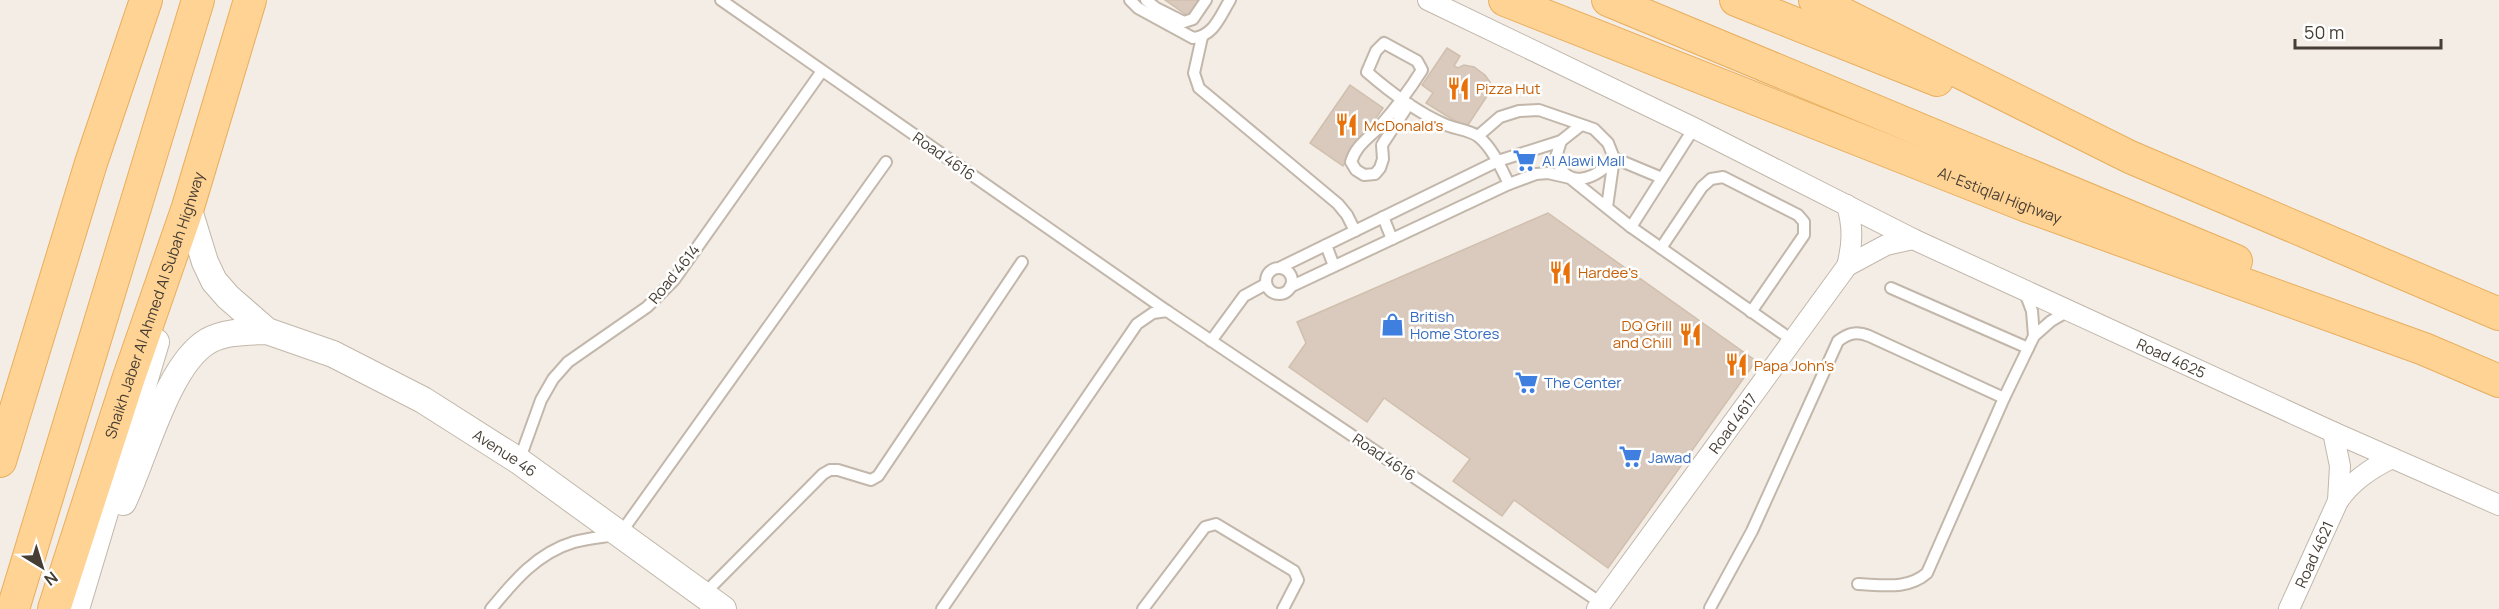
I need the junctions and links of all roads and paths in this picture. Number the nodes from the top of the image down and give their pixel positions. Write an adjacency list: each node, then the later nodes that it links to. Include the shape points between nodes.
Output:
1 (146, 0): 62 (main road, via 87,175)
2 (198, 0): 72 (main road)
3 (250, 0): 30 (main road, Shaikh Jaber Al Ahmed Al Subah Highway)
4 (721, 0): 16 (lane, Road 4616)
5 (1130, 0): 15 (lane, via 1184,35)
6 (1146, 0): 7 (lane, via 1184,22 1193,19)
7 (1206, 0)
8 (1230, 0): 15 (lane, via 1211,32)
9 (1428, 0): 19 (street, Road 4625)
10 (1505, 0): 57 (main road, Al-Estiqlal Highway, via 2027,206)
11 (1608, 0): 57 (main road, via 2222,254)
12 (1736, 0): 22 (main road)
13 (1815, 0): 14 (main road)
14 (1850, 10): 22 (main road)
15 (1202, 37): 34 (lane, via 1194,73 1199,88 1338,204)
16 (822, 71): 49 (lane, Road 4616); 63 (lane, Road 4614, via 674,280 647,307 568,362 553,379 541,400)
17 (1405, 101): 17 (lane, via 1421,65 1382,43 1367,72); 17 (lane, via 1382,145 1380,168 1375,174 1364,176 1351,162 1354,152); 20 (lane, via 1447,126)
18 (1580, 126): 20 (lane, via 1555,114 1529,110 1500,117); 21 (lane); 23 (lane, via 1599,133)
19 (1694, 128): 27 (lane); 29 (street, Road 4625)
20 (1478, 136): 24 (lane)
21 (1561, 141): 24 (lane); 26 (lane, via 1556,157 1558,166)
22 (2130, 157): 51 (main road)
23 (1614, 158): 26 (lane, via 1600,172); 27 (lane); 31 (lane)
24 (1498, 161): 28 (lane); 32 (lane)
25 (886, 162): 66 (lane)
26 (1570, 178): 28 (lane, via 1536,174); 31 (lane)
27 (1662, 178): 33 (lane)
28 (1509, 184): 35 (lane)
29 (1847, 205): 36 (street, Road 4625); 42 (street, Road 4617, via 1852,224)
30 (188, 207): 39 (main road, Shaikh Jaber Al Ahmed Al Subah Highway); 52 (street, Avenue 46, via 214,281)
31 (1607, 207): 33 (lane)
32 (1383, 217): 34 (lane); 35 (lane)
33 (1631, 226): 38 (lane)
34 (1355, 231): 37 (lane)
35 (1392, 239): 41 (lane)
36 (1913, 239): 42 (street, Road 4617, via 1886,245); 47 (street, Road 4625)
37 (1326, 245): 41 (lane); 43 (lane)
38 (1661, 248): 50 (lane); 50 (lane, via 1701,186 1717,177 1798,215 1804,222 1804,235)
39 (170, 255): 67 (street, via 172,287); 73 (main road, Shaikh Jaber Al Ahmed Al Subah Highway)
40 (1022, 262): 69 (lane, via 878,476 871,480 838,470 823,474)
41 (1334, 266): 45 (lane)
42 (1847, 266): 54 (street, Road 4617)
43 (1281, 267): 44 (lane, via 1269,272); 45 (lane, via 1292,277)
44 (1266, 285): 45 (lane, via 1271,292 1280,294); 55 (lane, via 1244,296)
45 (1290, 287)
46 (1891, 288): 56 (lane)
47 (2023, 288): 48 (street, Road 4625); 53 (lane, via 2032,311)
48 (2071, 310): 53 (lane); 60 (street, Road 4625)
49 (1167, 311): 55 (lane, Road 4616); 76 (lane, via 1153,313 1137,324)
50 (1751, 312): 54 (lane)
51 (2499, 314)
52 (267, 331): 63 (street, Avenue 46, via 333,354 423,400); 67 (street, Avenue 46, via 232,333 208,341 176,376 125,497)
53 (2034, 336): 56 (lane)
54 (1792, 340): 70 (street, Road 4617)
55 (1211, 341): 70 (lane, Road 4616)
56 (2028, 348): 59 (lane)
57 (2424, 349): 58 (main road, Al-Estiqlal Highway)
58 (2499, 381)
59 (2004, 398): 68 (lane, via 1928,573 1908,585); 71 (lane, via 1869,336 1847,334 1838,342 1752,531)
60 (2333, 432): 61 (street, Road 4625); 64 (street, Road 4621, via 2340,466)
61 (2392, 458): 64 (street, Road 4621, via 2347,487); 65 (street, Road 4625)
62 (0, 460)
63 (519, 461): 66 (street, Avenue 46)
64 (2338, 501): 79 (street, Road 4621)
65 (2499, 505)
66 (620, 534): 69 (street, Avenue 46); 75 (lane, via 549,551 520,574)
67 (92, 554): 74 (street)
68 (1858, 584)
69 (714, 601)
70 (1599, 606)
71 (1710, 608)
72 (14, 609)
73 (54, 609)
74 (76, 609)
75 (491, 609)
76 (942, 609)
77 (1143, 609): 78 (lane, via 1211,524 1294,571 1298,580)
78 (1283, 609)
79 (2289, 609)

